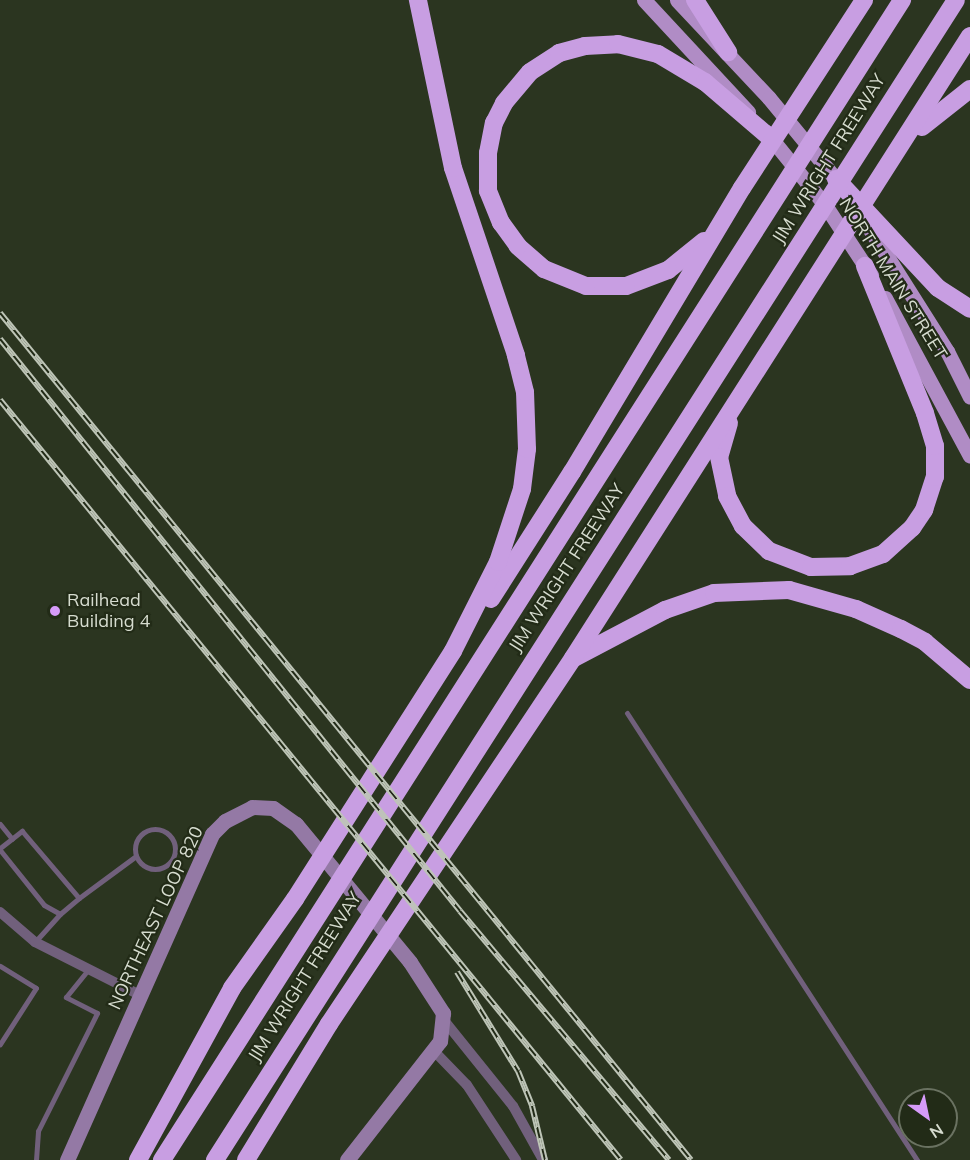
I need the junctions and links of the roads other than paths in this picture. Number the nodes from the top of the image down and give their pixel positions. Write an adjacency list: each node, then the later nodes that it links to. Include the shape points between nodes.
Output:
1 (418, 0): 20 (highway, via 453,168 525,392 527,448 513,525)
2 (644, 0): 11 (main road, NORTH MAIN STREET)
3 (677, 0): 9 (main road, NORTH MAIN STREET)
4 (695, 0): 9 (highway)
5 (862, 0): 14 (highway)
6 (902, 0): 41 (highway, JIM WRIGHT FREEWAY)
7 (956, 0): 42 (highway, JIM WRIGHT FREEWAY, via 327,979)
8 (970, 36): 12 (highway)
9 (728, 51): 13 (main road, NORTH MAIN STREET)
10 (970, 89): 12 (highway, via 932,116)
11 (768, 136): 14 (highway, via 705,82 658,54 618,44 585,46 544,62 519,82 494,123 486,172 501,224 530,259 572,282 605,288 626,286 668,270 703,242); 15 (main road, NORTH MAIN STREET, via 825,205)
12 (890, 161): 17 (highway)
13 (836, 179): 16 (highway, via 938,288); 18 (main road, NORTH MAIN STREET, via 913,295)
14 (742, 188): 20 (highway, via 529,541)
15 (865, 266): 17 (highway, via 925,413 937,462 924,510 896,545 869,560 830,568 790,562 755,540 727,496 719,457 724,435); 19 (main road, NORTH MAIN STREET, via 918,353)
16 (970, 309)
17 (746, 387): 21 (highway)
18 (970, 397)
19 (970, 456)
20 (453, 651): 40 (highway, via 295,899 232,988)
21 (570, 662): 22 (highway, via 665,610 714,593 789,590 856,609 901,629 925,642); 43 (highway, via 330,1024)
22 (970, 680)
23 (627, 713): 47 (lane)
24 (0, 824): 25 (lane)
25 (12, 839): 26 (lane); 28 (lane, via 22,831)
26 (0, 849): 30 (lane, via 44,905)
27 (136, 856): 27 (lane, via 144,867 164,868 174,858 175,844 162,830 149,830 139,837); 28 (lane)
28 (79, 898): 30 (lane)
29 (0, 912): 31 (street)
30 (60, 914): 31 (lane)
31 (35, 942): 33 (street)
32 (0, 966): 36 (lane, via 36,988)
33 (89, 969): 34 (street); 38 (lane, via 66,997 97,1013 38,1131)
34 (140, 995): 35 (street, NORTHEAST LOOP 820, via 212,834 252,807 273,808 297,824 410,962 438,1001); 39 (street, NORTHEAST LOOP 820)
35 (443, 1019): 37 (street, via 440,1041); 46 (street, via 477,1056 513,1106)
36 (0, 1044)
37 (434, 1051): 44 (street); 45 (street, via 467,1085)
38 (36, 1160)
39 (67, 1160)
40 (138, 1160)
41 (162, 1160)
42 (215, 1160)
43 (246, 1160)
44 (347, 1160)
45 (516, 1160)
46 (543, 1160)
47 (917, 1160)

